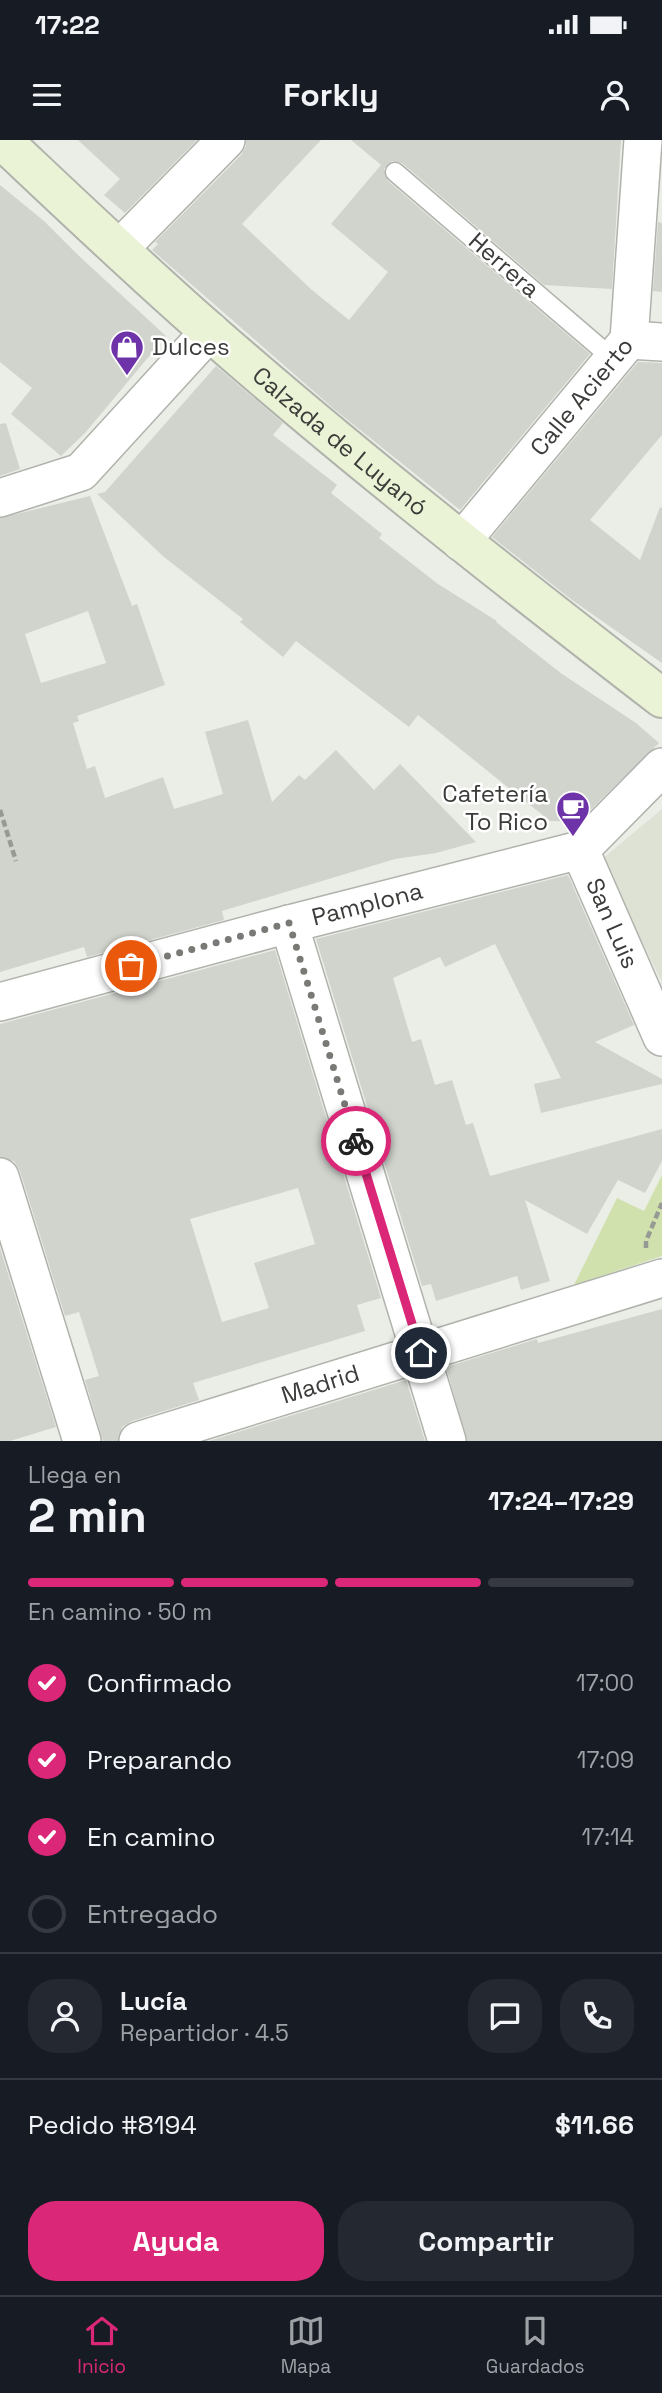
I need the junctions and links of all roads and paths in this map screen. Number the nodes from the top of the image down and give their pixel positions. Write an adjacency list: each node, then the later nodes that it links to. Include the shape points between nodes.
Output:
1 (2, 140): 5 (main road, Calzada de Luyanó)
2 (226, 140): 5 (street)
3 (643, 140): 7 (street, Calle Acierto)
4 (395, 172): 7 (lane, Herrera)
5 (119, 250): 6 (main road, Calzada de Luyanó)
6 (209, 331): 8 (street, via 82,472); 9 (main road, Calzada de Luyanó)
7 (634, 347): 9 (street, Calle Acierto)
8 (0, 498)
9 (461, 542): 10 (main road, Calzada de Luyanó)
10 (662, 698)
11 (662, 767): 13 (street)
12 (0, 810): 14 (path)
13 (580, 850): 15 (street, Pamplona); 17 (street, San Luis)
14 (16, 861)
15 (289, 923): 16 (street, Pamplona); 21 (street)
16 (0, 1002)
17 (662, 1037)
18 (0, 1177): 22 (street)
19 (662, 1203): 20 (path, via 646,1241)
20 (653, 1281): 21 (street, Madrid)
21 (421, 1353): 23 (street, Madrid); 24 (street)
22 (82, 1441)
23 (138, 1441)
24 (447, 1441)

